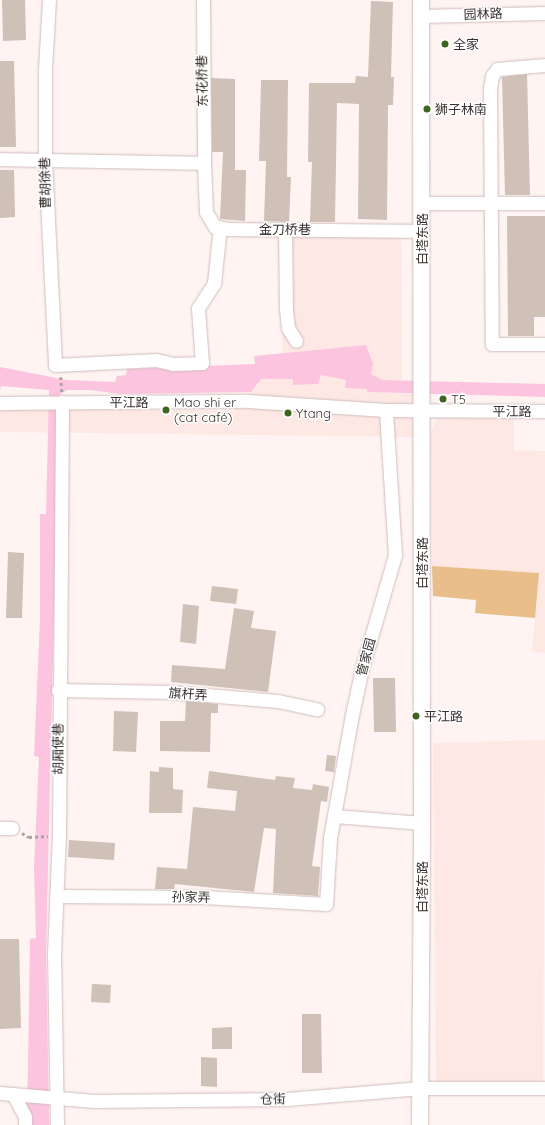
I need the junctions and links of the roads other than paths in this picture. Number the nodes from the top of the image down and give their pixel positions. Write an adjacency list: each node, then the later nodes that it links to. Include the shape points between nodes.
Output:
1 (49, 0): 7 (street, 曹胡徐巷, via 45,69)
2 (203, 0): 9 (street, 东花桥巷)
3 (421, 0): 5 (main road, 白塔东路)
4 (545, 13): 5 (street, 园林路)
5 (420, 16): 11 (main road, 白塔东路)
6 (545, 65): 12 (street, via 503,67 497,69 492,76)
7 (45, 159): 8 (street); 9 (street); 13 (street, 曹胡徐巷, via 58,370 156,360 172,364 202,363 198,308 214,283)
8 (0, 160)
9 (204, 163): 13 (street, via 206,212 215,227)
10 (545, 203): 12 (street)
11 (422, 204): 12 (street); 15 (main road, 白塔东路)
12 (492, 204): 17 (street, via 492,344)
13 (220, 227): 14 (street, 金刀桥巷)
14 (285, 229): 15 (street, 金刀桥巷); 16 (street, via 286,309 288,328)
15 (422, 231): 20 (main road, 白塔东路)
16 (296, 341)
17 (545, 344)
18 (0, 403): 19 (street, 平江路)
19 (58, 403): 21 (street, 平江路, via 248,401); 23 (street, 胡厢使巷)
20 (422, 406): 21 (street, 平江路); 22 (street, 平江路); 26 (main road, 白塔东路)
21 (386, 410): 25 (street, 管家园, via 395,555 362,668)
22 (545, 411)
23 (58, 690): 24 (street, 旗杆弄, via 171,692 278,701); 27 (street, 胡厢使巷)
24 (317, 709)
25 (335, 816): 26 (street); 28 (street, 管家园, via 326,867)
26 (422, 823): 29 (main road, 白塔东路)
27 (56, 896): 28 (street, 孙家弄, via 204,897); 32 (street, 胡厢使巷)
28 (326, 904)
29 (421, 1088): 30 (street, 仓街); 32 (street, 仓街, via 287,1099 94,1101); 35 (main road, 白塔东路)
30 (545, 1088)
31 (10, 1094): 32 (street, 仓街); 33 (street, via 25,1117)
32 (55, 1096): 34 (street, 胡厢使巷)
33 (25, 1125)
34 (57, 1125)
35 (420, 1125)

